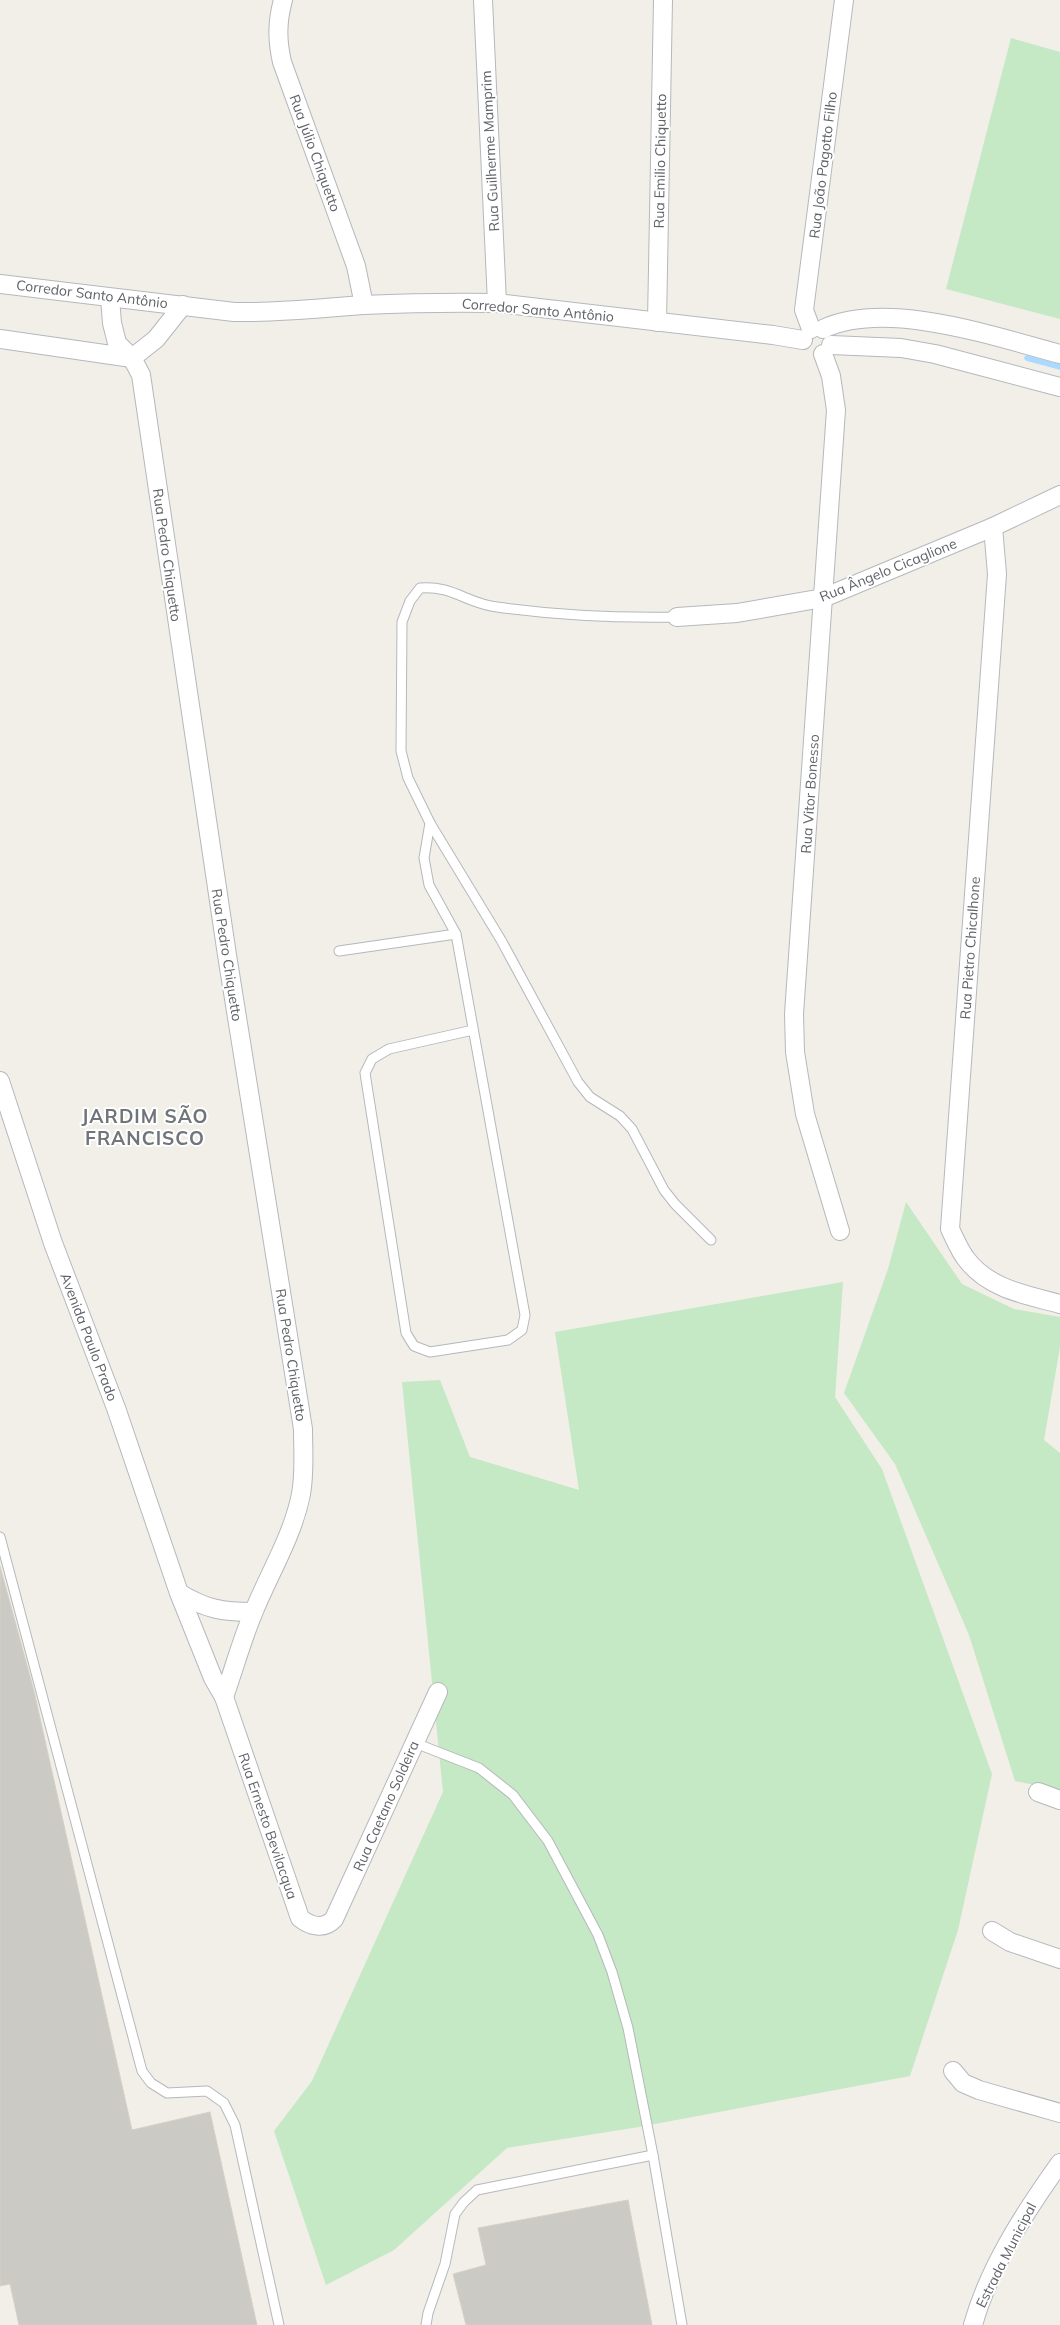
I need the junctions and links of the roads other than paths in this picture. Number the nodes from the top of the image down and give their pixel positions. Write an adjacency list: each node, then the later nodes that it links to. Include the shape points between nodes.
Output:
1 (283, 0): 9 (street, Rua Júlio Chiquetto, via 277,26 282,62 356,266)
2 (483, 0): 7 (street, Rua Guilherme Mamprim)
3 (663, 0): 10 (street, Rua Emilio Chiquetto)
4 (844, 0): 12 (street, Rua João Pagotto Filho, via 804,310)
5 (0, 284): 6 (street, Corredor Santo Antônio)
6 (110, 298): 8 (street, Corredor Santo Antônio); 14 (street, Rua Pedro Chiquetto, via 117,343)
7 (497, 303): 9 (street, Corredor Santo Antônio); 10 (street, Corredor Santo Antônio)
8 (183, 305): 9 (street, Corredor Santo Antônio, via 268,313); 14 (street, Corredor Santo Antônio, via 156,339)
9 (364, 305)
10 (657, 322): 12 (street, Corredor Santo Antônio)
11 (0, 339): 14 (street)
12 (818, 339): 13 (street, Corredor Santo Antônio, via 833,324 892,318 937,323); 15 (street, Corredor Santo Antônio, via 935,354); 18 (street, Rua Vitor Bonesso, via 831,376 836,410)
13 (1060, 354)
14 (132, 358): 30 (street, Rua Pedro Chiquetto, via 141,375 228,965 303,1429 301,1494 279,1556)
15 (1060, 387)
16 (1060, 495): 17 (street, Rua Ângelo Cicaglione)
17 (993, 527): 18 (street, Rua Ângelo Cicaglione); 27 (street, Rua Pietro Chicalhone, via 997,574 950,1229 966,1260 983,1276 1001,1288)
18 (823, 598): 19 (street, Rua Ângelo Cicaglione, via 737,613); 25 (street, Rua Vitor Bonesso, via 794,1014 795,1052 805,1114)
19 (678, 616): 20 (lane, via 636,617 495,607 437,587 420,588 410,601 402,622 401,751 408,778)
20 (430, 823): 21 (lane, via 424,858 429,885); 26 (lane, via 501,940 578,1082 590,1098 620,1116 632,1129 664,1190)
21 (456, 934): 22 (lane); 23 (lane)
22 (339, 951)
23 (473, 1030): 23 (lane, via 525,1314 522,1330 508,1340 430,1352 414,1346 406,1333 365,1073 372,1059 389,1049)
24 (0, 1081): 29 (street, Avenida Paulo Prado, via 53,1243 116,1408)
25 (840, 1231)
26 (711, 1240)
27 (1060, 1304)
28 (0, 1537): 45 (lane, via 142,2071 151,2083 166,2093 207,2092 224,2103 235,2125)
29 (179, 1593): 30 (street, via 217,1611); 31 (street, Avenida Paulo Prado)
30 (253, 1612): 32 (street)
31 (201, 1649): 32 (street, via 216,1660 224,1662); 34 (street, Rua Ernesto Bevilacqua)
32 (237, 1658): 34 (street)
33 (438, 1692): 35 (street, Rua Caetano Soldeira)
34 (224, 1698): 38 (street, Rua Ernesto Bevilacqua, via 300,1918 314,1926 329,1924)
35 (415, 1743): 38 (street, Rua Caetano Soldeira); 43 (lane, via 478,1768 512,1795 548,1841 598,1935 612,1972 628,2028)
36 (1038, 1792): 37 (street)
37 (1060, 1800)
38 (334, 1919)
39 (992, 1931): 40 (street, via 1010,1942)
40 (1060, 1959)
41 (953, 2071): 42 (street, via 963,2083 979,2090)
42 (1060, 2113)
43 (653, 2155): 46 (lane, via 477,2190 455,2214 445,2264); 47 (lane)
44 (1060, 2163): 48 (street, Estrada Municipal, via 1024,2213 978,2305)
45 (279, 2325)
46 (426, 2325)
47 (682, 2325)
48 (973, 2325)

